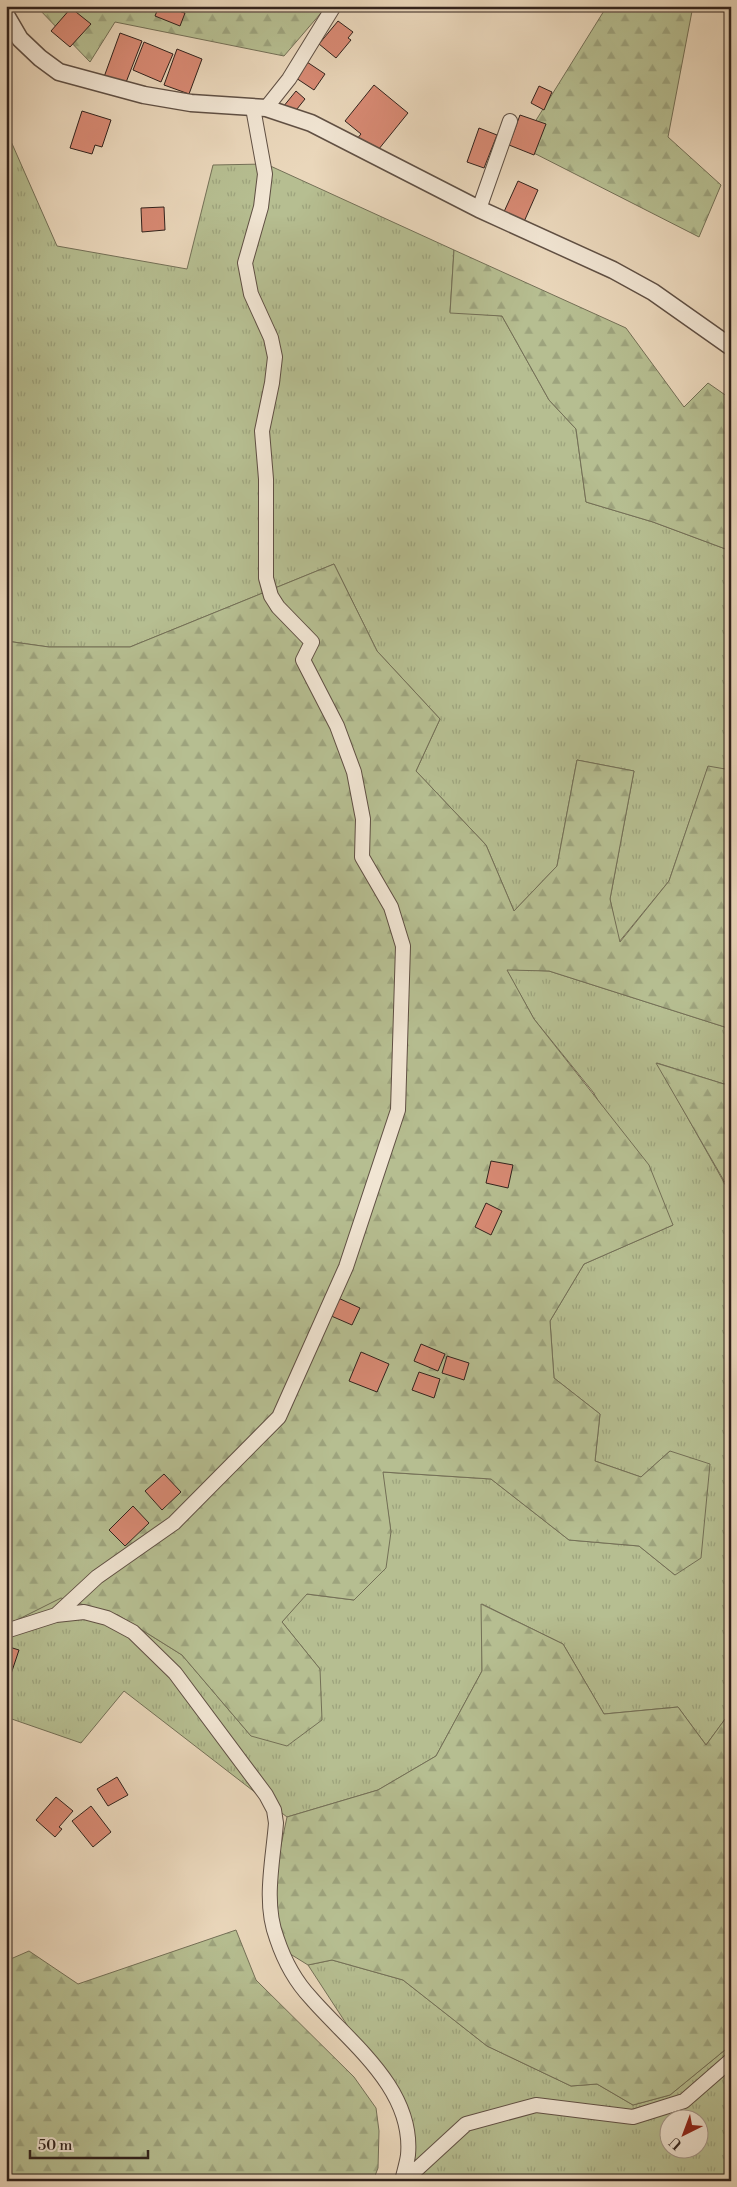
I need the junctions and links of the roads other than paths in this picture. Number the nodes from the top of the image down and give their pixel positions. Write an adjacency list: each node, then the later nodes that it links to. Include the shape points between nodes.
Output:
1 (334, 6): 3 (street, via 289,79)
2 (6, 15): 3 (street, via 20,39 60,72 144,95 191,103)
3 (259, 108): 5 (street, via 311,123); 7 (street, via 265,174 261,207 245,264 251,294 271,338 274,357 262,431 266,479 266,578 278,607 312,642 303,660 337,726 354,772 362,819 362,857 391,907 403,946 398,1110 346,1267 279,1418 174,1523 97,1577)
4 (510, 121): 5 (street)
5 (479, 209): 6 (street, via 612,270 652,292)
6 (731, 347)
7 (56, 1615): 8 (street); 10 (street, via 84,1612 107,1618 132,1632 175,1674 266,1795 276,1823 269,1904 276,1938 296,1979 310,1998 376,2066 392,2091 406,2134 408,2155)
8 (6, 1631)
9 (731, 2060): 10 (street, via 684,2101 633,2118 536,2105 466,2124)
10 (403, 2181)

